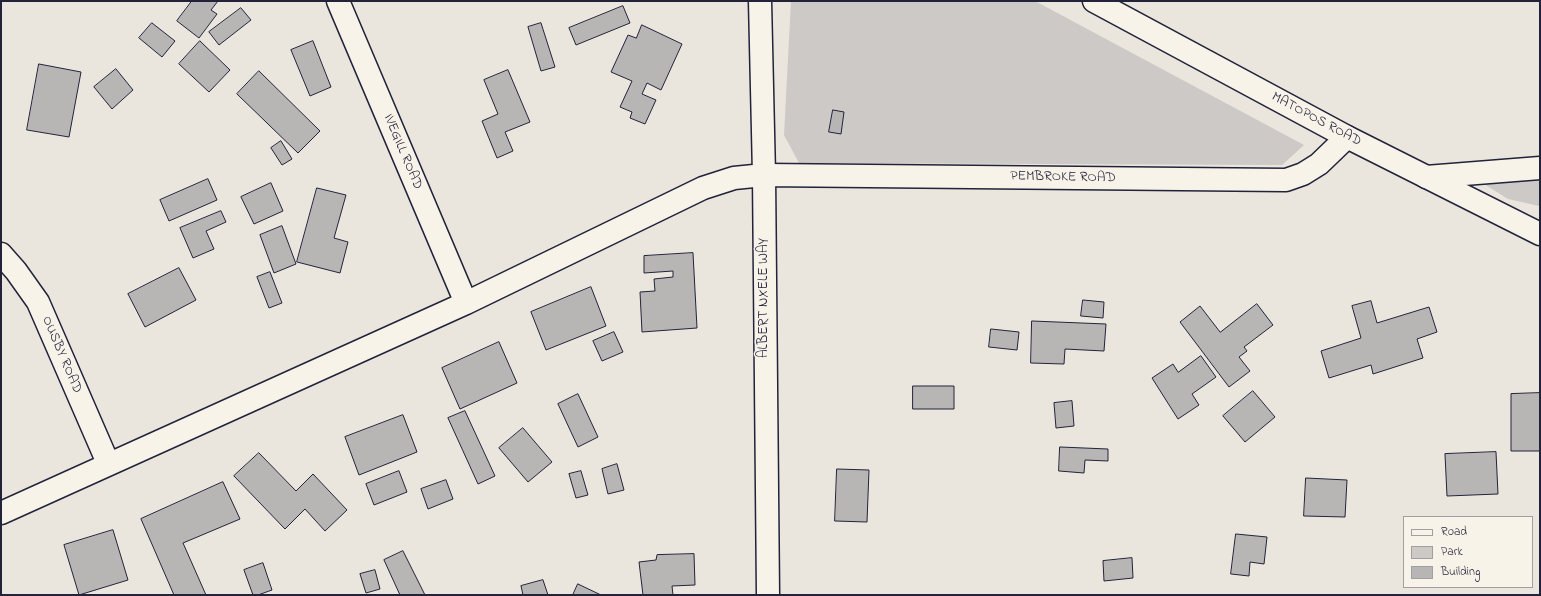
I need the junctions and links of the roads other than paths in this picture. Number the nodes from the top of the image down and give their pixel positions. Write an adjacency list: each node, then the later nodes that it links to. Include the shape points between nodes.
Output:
1 (338, 1): 10 (street, IVEGILL ROAD)
2 (760, 1): 6 (street, ALBERT NXELE WAY)
3 (1094, 1): 4 (street, MATOPOS ROAD)
4 (1347, 137): 6 (street, PEMBROKE ROAD, via 1319,164 1303,174 1286,180); 7 (street, MATOPOS ROAD)
5 (1540, 168): 7 (street)
6 (764, 175): 10 (street, PEMBROKE ROAD, via 734,178 703,188); 13 (street, ALBERT NXELE WAY)
7 (1426, 177): 8 (street, MATOPOS ROAD)
8 (1540, 234)
9 (1, 254): 11 (street, OUSBY ROAD, via 38,302)
10 (466, 303): 11 (street, PEMBROKE ROAD)
11 (108, 464): 12 (street, PEMBROKE ROAD)
12 (1, 513)
13 (768, 595)

